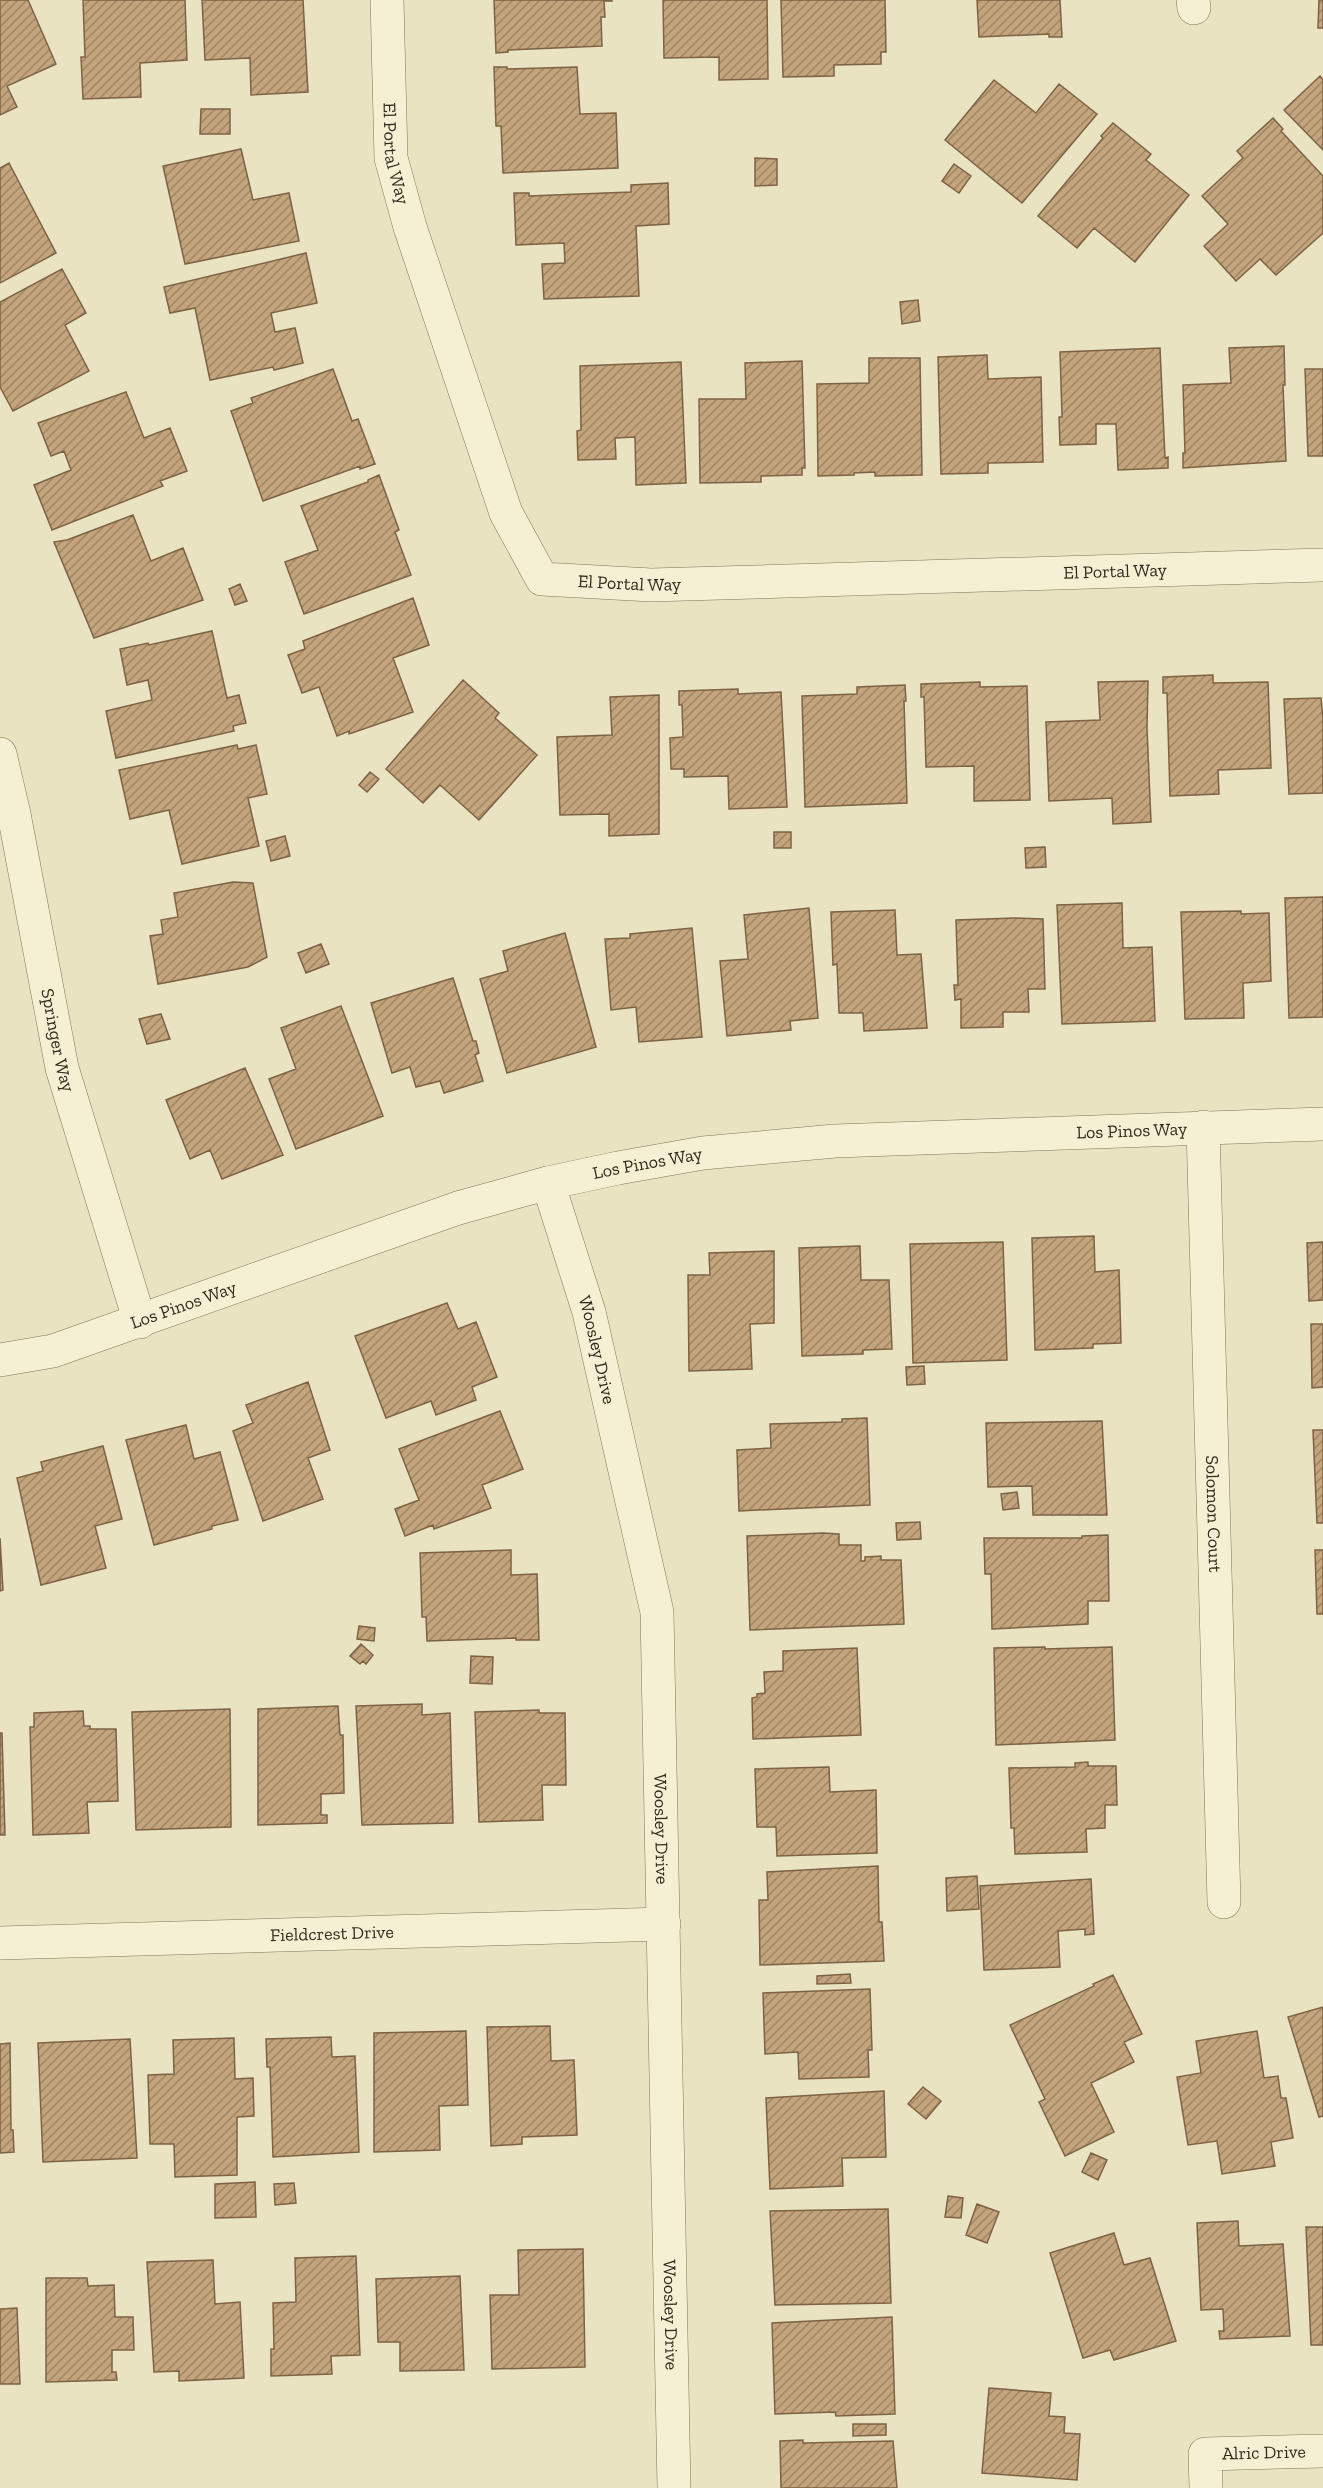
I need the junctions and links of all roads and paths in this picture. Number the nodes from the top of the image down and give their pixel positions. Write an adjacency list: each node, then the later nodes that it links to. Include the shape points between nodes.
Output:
1 (387, 0): 2 (street, El Portal Way, via 391,158 410,227 506,513 542,579 651,585)
2 (1323, 565)
3 (0, 754): 7 (street, Springer Way, via 62,1068)
4 (1323, 1124): 5 (street, Los Pinos Way)
5 (1203, 1127): 6 (street, Los Pinos Way, via 835,1142 704,1153); 9 (street, Solomon Court)
6 (548, 1183): 7 (street, Los Pinos Way, via 458,1208); 10 (street, Woosley Drive, via 589,1312 657,1612)
7 (140, 1322): 8 (street, Los Pinos Way, via 53,1352)
8 (0, 1360)
9 (1224, 1902)
10 (664, 1924): 11 (street, Fieldcrest Drive); 13 (street, Woosley Drive)
11 (0, 1943)
12 (1323, 2451): 14 (street, Alric Drive, via 1205,2454)
13 (674, 2488)
14 (1206, 2488)

